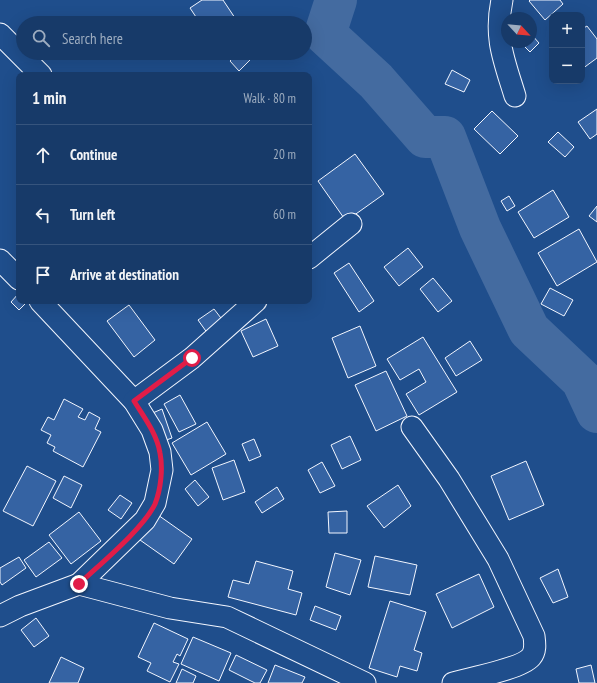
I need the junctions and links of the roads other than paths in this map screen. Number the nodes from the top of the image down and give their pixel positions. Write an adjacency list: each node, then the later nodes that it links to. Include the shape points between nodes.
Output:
1 (502, 0): 6 (street, via 498,17 499,43)
2 (0, 34): 3 (street)
3 (16, 50)
4 (26, 60): 5 (street)
5 (38, 72)
6 (515, 96)
7 (350, 224): 8 (street)
8 (312, 256)
9 (0, 260): 10 (street)
10 (16, 276)
11 (43, 304): 13 (street)
12 (253, 304): 13 (street, via 192,358)
13 (134, 401): 15 (street, via 152,430 160,452 162,470 155,503 145,520)
14 (412, 427): 18 (street, via 449,479 498,559 534,636 536,646 531,657 521,665)
15 (79, 584): 16 (street); 17 (street, via 170,608 227,617)
16 (0, 616)
17 (365, 683)
18 (453, 683)

